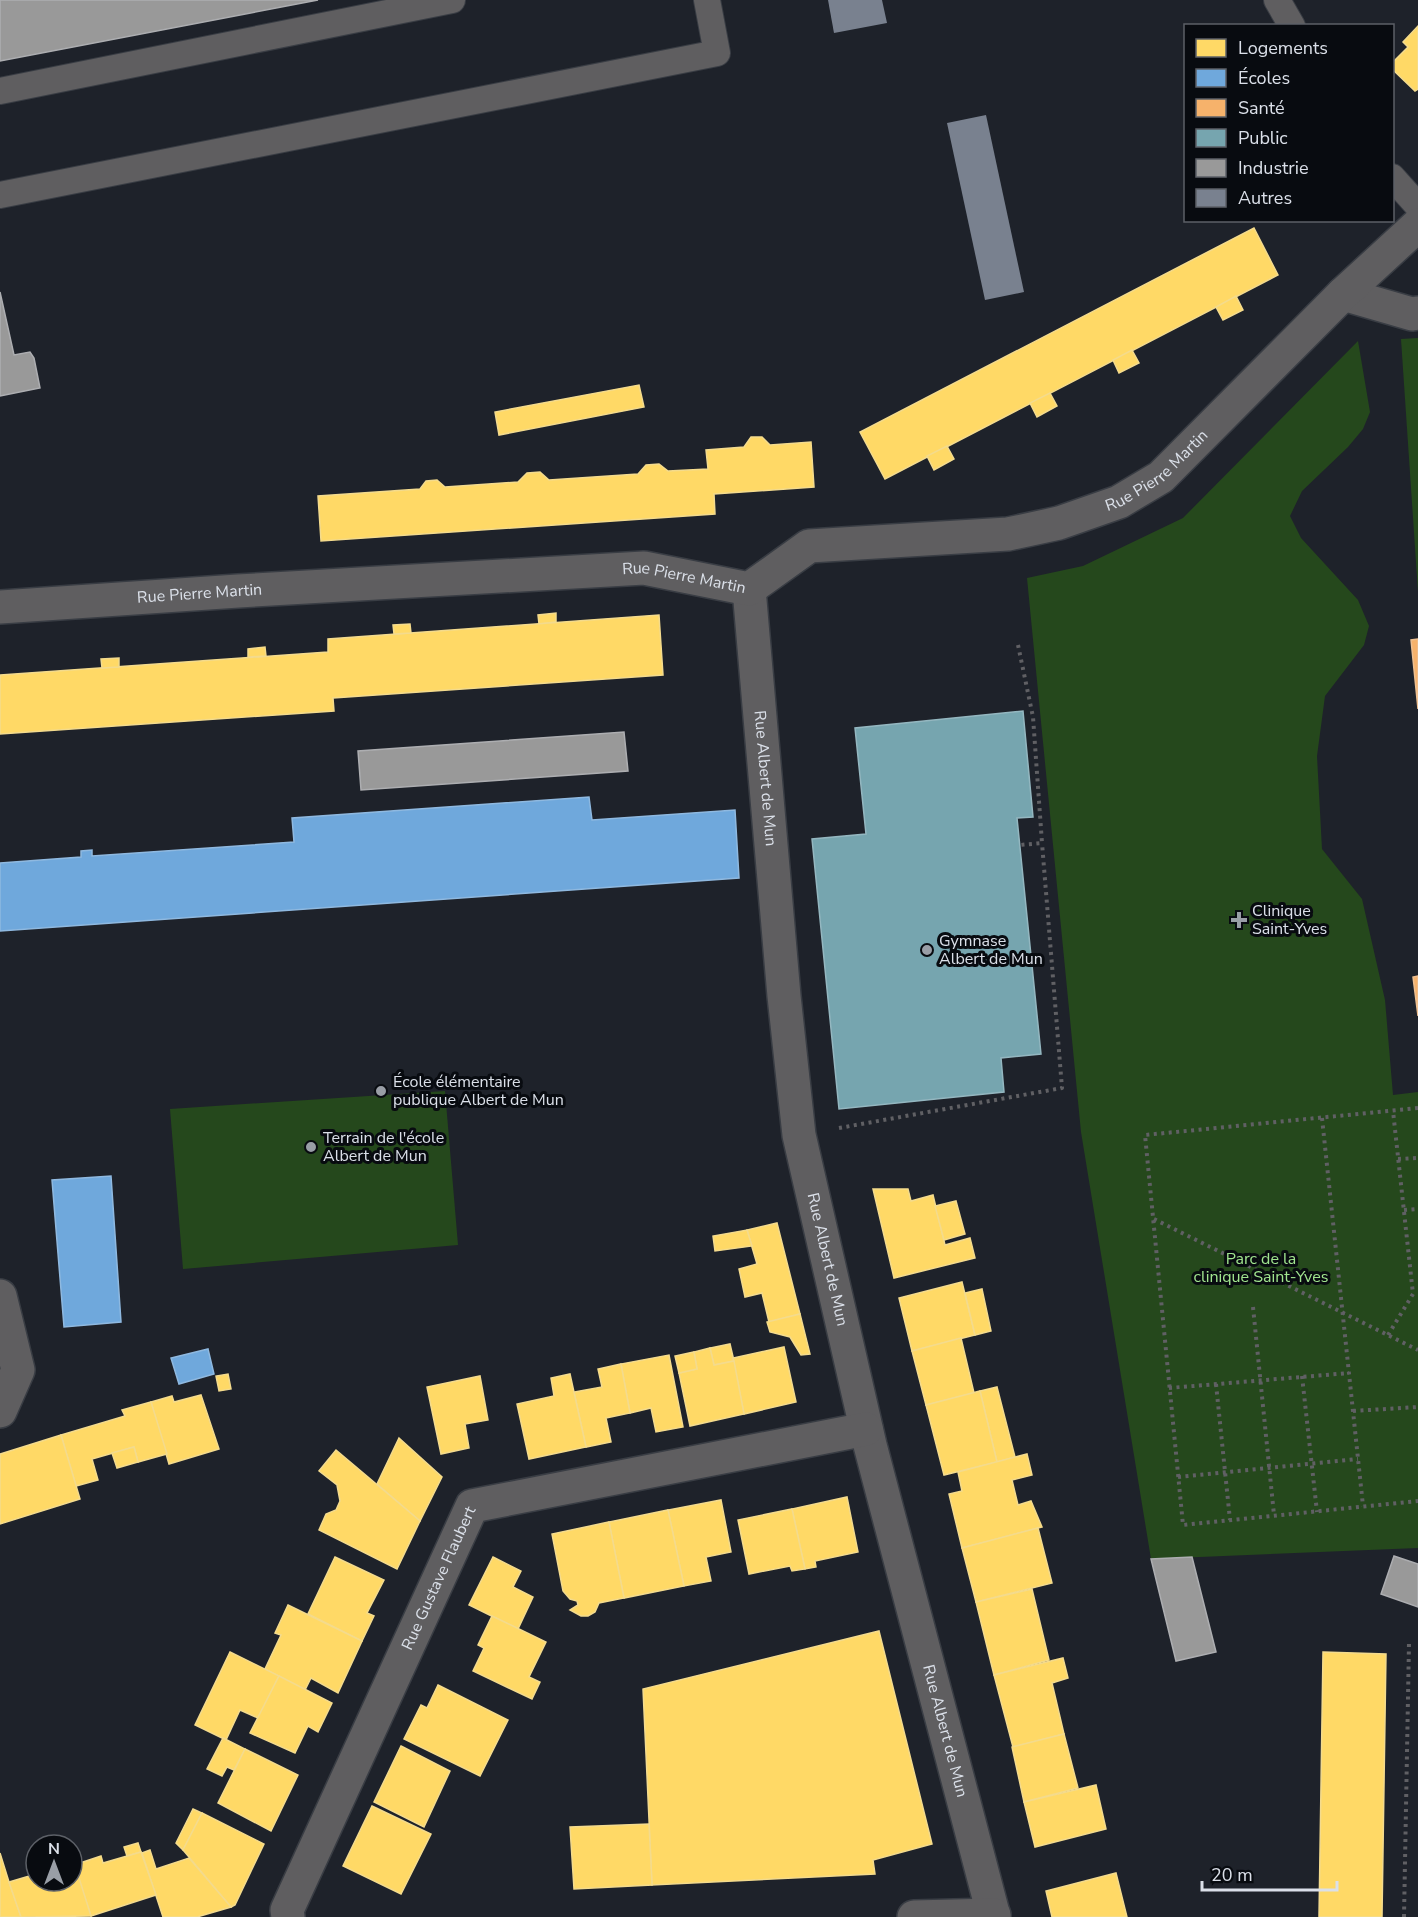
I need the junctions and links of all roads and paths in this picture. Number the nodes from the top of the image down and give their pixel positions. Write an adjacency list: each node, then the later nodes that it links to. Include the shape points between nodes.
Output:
1 (452, 0): 5 (lane)
2 (707, 0): 7 (lane, via 717,52)
3 (1277, 0): 4 (lane)
4 (1291, 24)
5 (0, 91)
6 (1394, 179): 8 (lane)
7 (0, 195)
8 (1418, 206)
9 (1418, 225): 10 (street, Rue Pierre Martin)
10 (1343, 294): 11 (street); 12 (street, Rue Pierre Martin, via 1161,477 1119,502 1059,523 1008,534 809,546)
11 (1418, 313)
12 (749, 589): 13 (street, Rue Pierre Martin, via 644,568); 20 (street, Rue Albert de Mun)
13 (0, 607)
14 (1018, 645): 15 (path, via 1033,717)
15 (1042, 843): 16 (path); 20 (path, via 1062,1088)
16 (1020, 845)
17 (1418, 1108): 18 (path)
18 (1393, 1111): 19 (path); 22 (path)
19 (1322, 1118): 25 (path, via 1145,1135); 28 (path)
20 (799, 1136): 39 (street, Rue Albert de Mun)
21 (1418, 1158): 22 (path)
22 (1398, 1159): 24 (path)
23 (1418, 1209): 24 (path)
24 (1404, 1210): 29 (path, via 1413,1294)
25 (1153, 1218): 28 (path); 35 (path)
26 (0, 1296): 37 (street, via 18,1370)
27 (1253, 1307): 33 (path)
28 (1343, 1312): 29 (path); 31 (path)
29 (1388, 1335): 30 (path)
30 (1418, 1350)
31 (1349, 1372): 32 (path); 38 (path)
32 (1302, 1376): 33 (path); 41 (path)
33 (1260, 1380): 34 (path); 42 (path)
34 (1215, 1384): 35 (path); 43 (path)
35 (1169, 1388): 44 (path)
36 (1418, 1407): 38 (path)
37 (0, 1411)
38 (1353, 1412): 40 (path)
39 (866, 1429): 51 (street, Rue Albert de Mun); 52 (street, Rue Gustave Flaubert, via 472,1506 287,1910)
40 (1358, 1459): 41 (path); 46 (path)
41 (1312, 1464): 42 (path); 47 (path)
42 (1270, 1468): 43 (path); 48 (path)
43 (1225, 1472): 44 (path); 49 (path)
44 (1178, 1476): 49 (path, via 1183,1525)
45 (1418, 1501): 46 (path)
46 (1363, 1506): 47 (path)
47 (1317, 1512): 48 (path)
48 (1274, 1515): 49 (path)
49 (1230, 1520)
50 (1409, 1642): 54 (path)
51 (994, 1916): 53 (street)
52 (288, 1917)
53 (914, 1917)
54 (1404, 1917)

